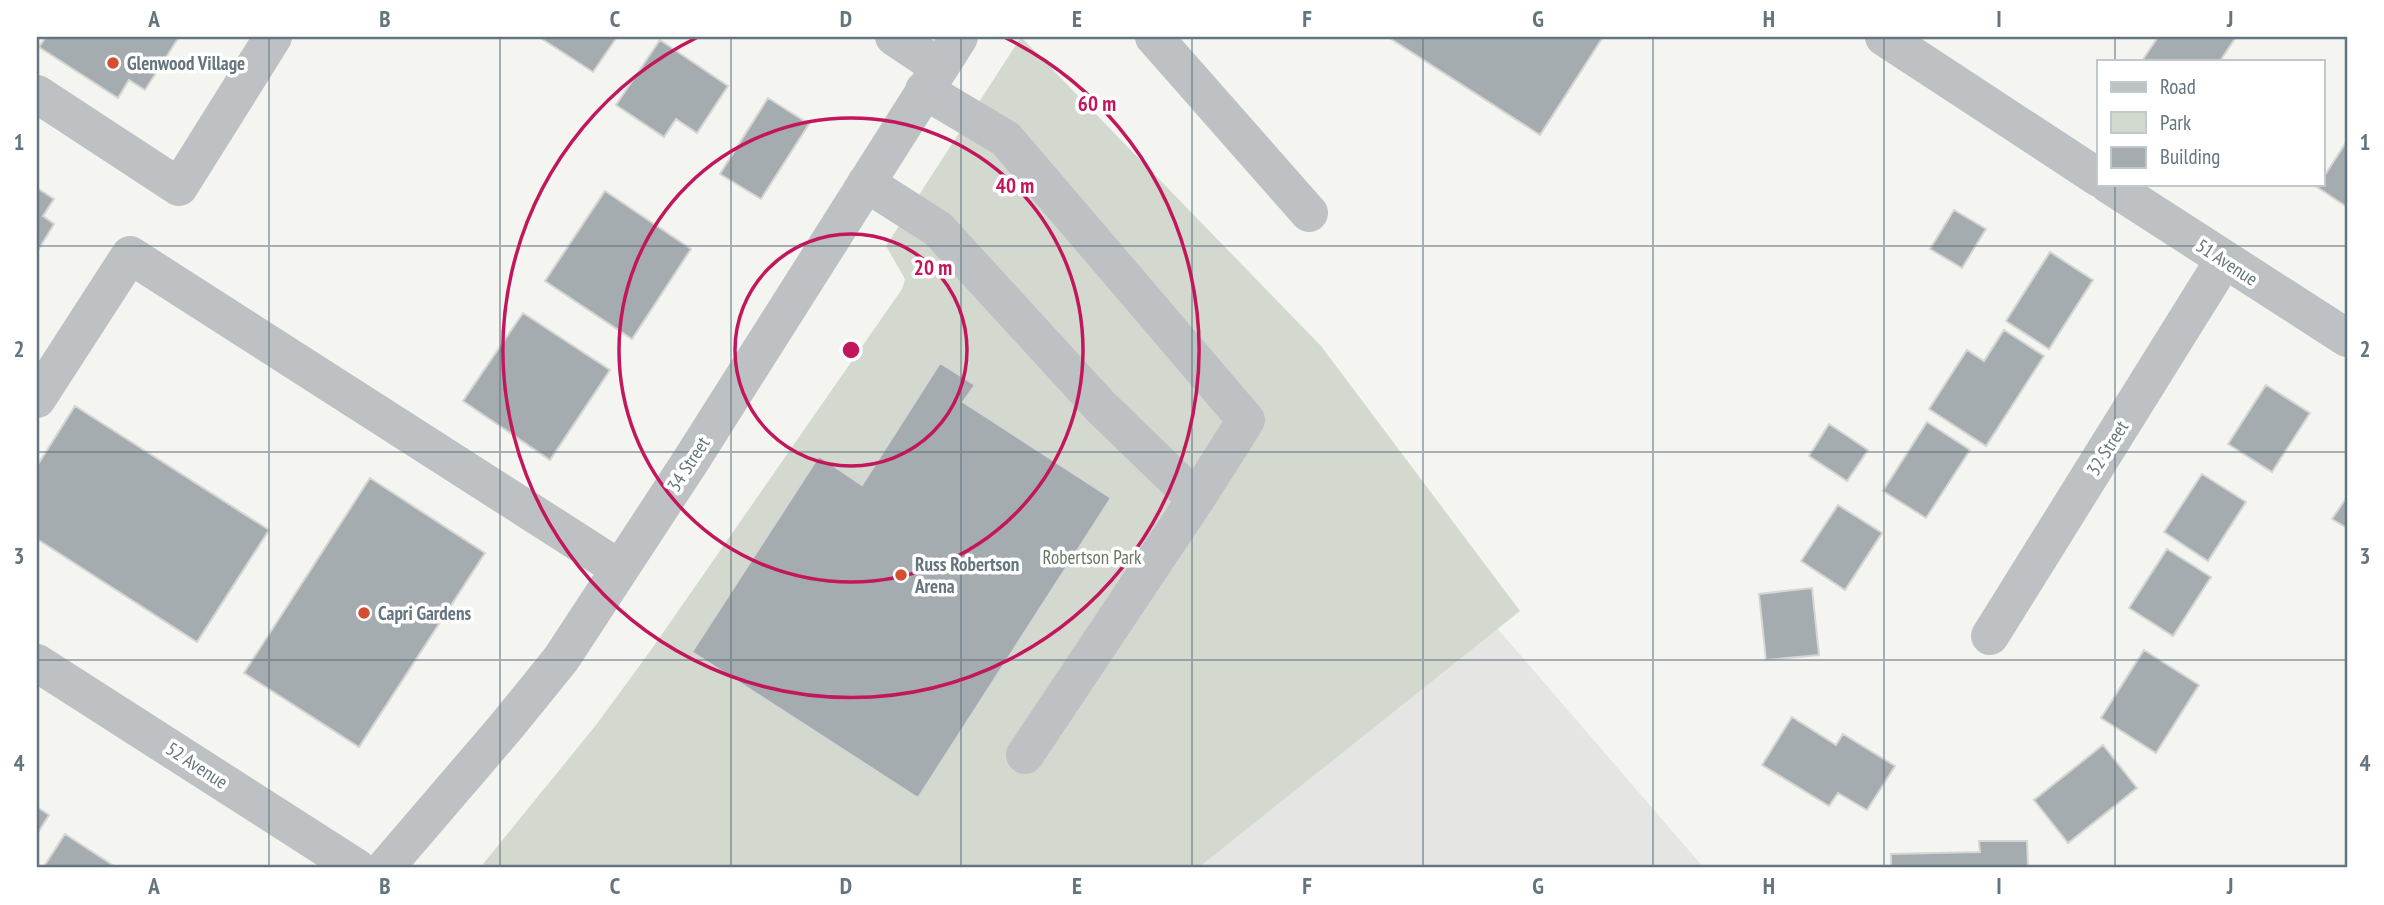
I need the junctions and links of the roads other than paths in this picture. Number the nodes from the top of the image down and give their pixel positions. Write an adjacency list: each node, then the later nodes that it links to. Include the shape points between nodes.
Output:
1 (273, 37): 6 (street, via 179,187)
2 (894, 37): 5 (street)
3 (1154, 37): 10 (street)
4 (1884, 37): 7 (street)
5 (941, 64): 8 (street, 34 Street); 14 (street, via 1246,420)
6 (37, 94)
7 (2097, 177)
8 (866, 183): 14 (street, via 938,229 1101,407); 15 (street, 34 Street)
9 (2111, 186): 11 (street, 51 Avenue)
10 (1309, 213)
11 (2224, 260): 12 (street, 51 Avenue); 16 (street, 32 Street)
12 (2347, 338)
13 (37, 398): 15 (street, via 130,255)
14 (1196, 499): 18 (street)
15 (620, 569): 20 (street, 34 Street, via 561,659)
16 (1990, 636)
17 (37, 663): 19 (street, 52 Avenue)
18 (1025, 755)
19 (357, 868)
20 (385, 868)

